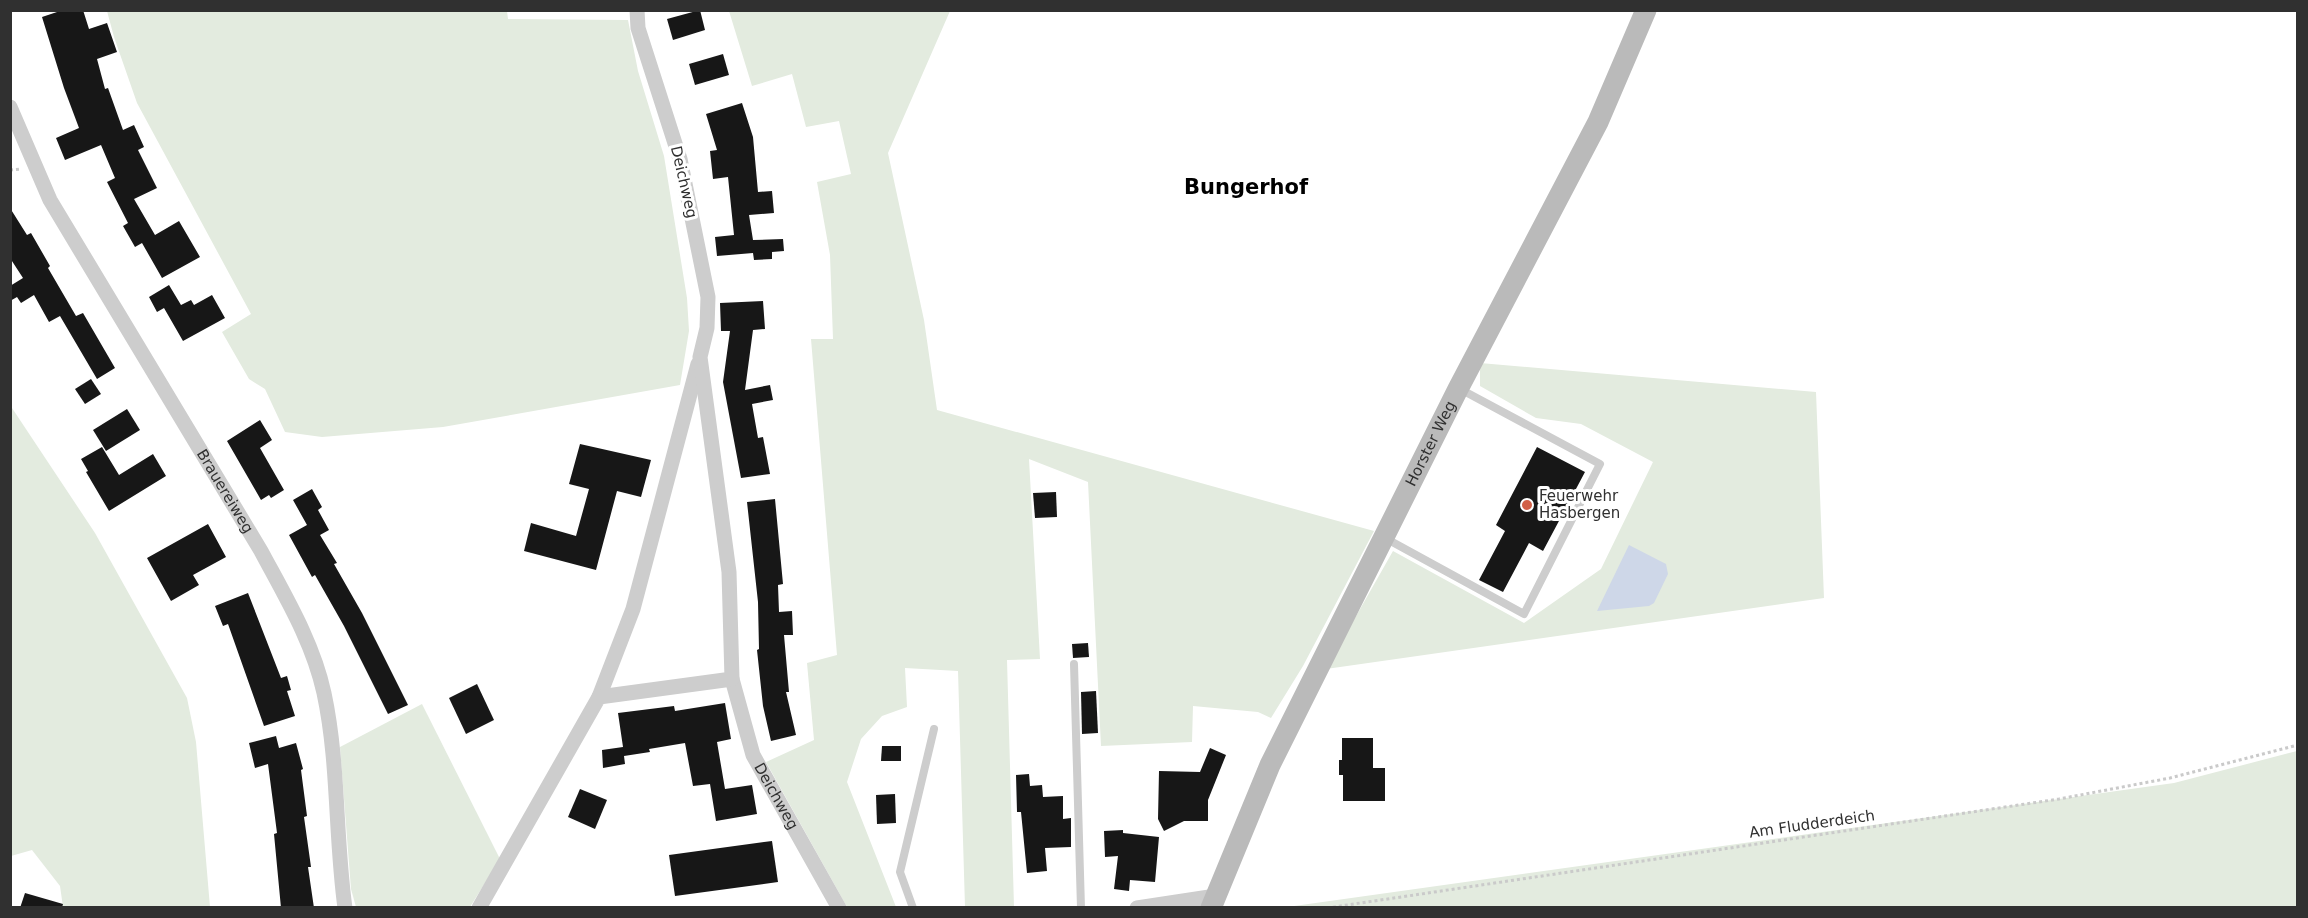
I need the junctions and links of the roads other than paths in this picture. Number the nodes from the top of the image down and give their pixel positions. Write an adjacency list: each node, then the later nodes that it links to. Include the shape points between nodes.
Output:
1 (637, 10): 4 (street, Deichweg, via 639,28 680,159 708,297 707,328)
2 (1646, 10): 5 (street, Horster Weg, via 1598,122)
3 (10, 107): 12 (street, Brauereiweg, via 50,200 261,551 312,652 331,729)
4 (700, 357): 8 (street, Deichweg, via 729,572); 9 (street, Deichweg, via 633,609)
5 (1458, 388): 6 (street, Horster Weg); 6 (lane, via 1600,464 1524,614)
6 (1383, 538): 11 (street, Horster Weg, via 1270,765)
7 (1074, 664): 16 (lane)
8 (732, 679): 9 (street); 14 (street, Deichweg, via 753,755)
9 (599, 697): 13 (street, Deichweg)
10 (934, 729): 15 (lane, via 900,872)
11 (1217, 894): 17 (street)
12 (345, 908)
13 (479, 908)
14 (839, 908)
15 (913, 908)
16 (1081, 908)
17 (1137, 908)

